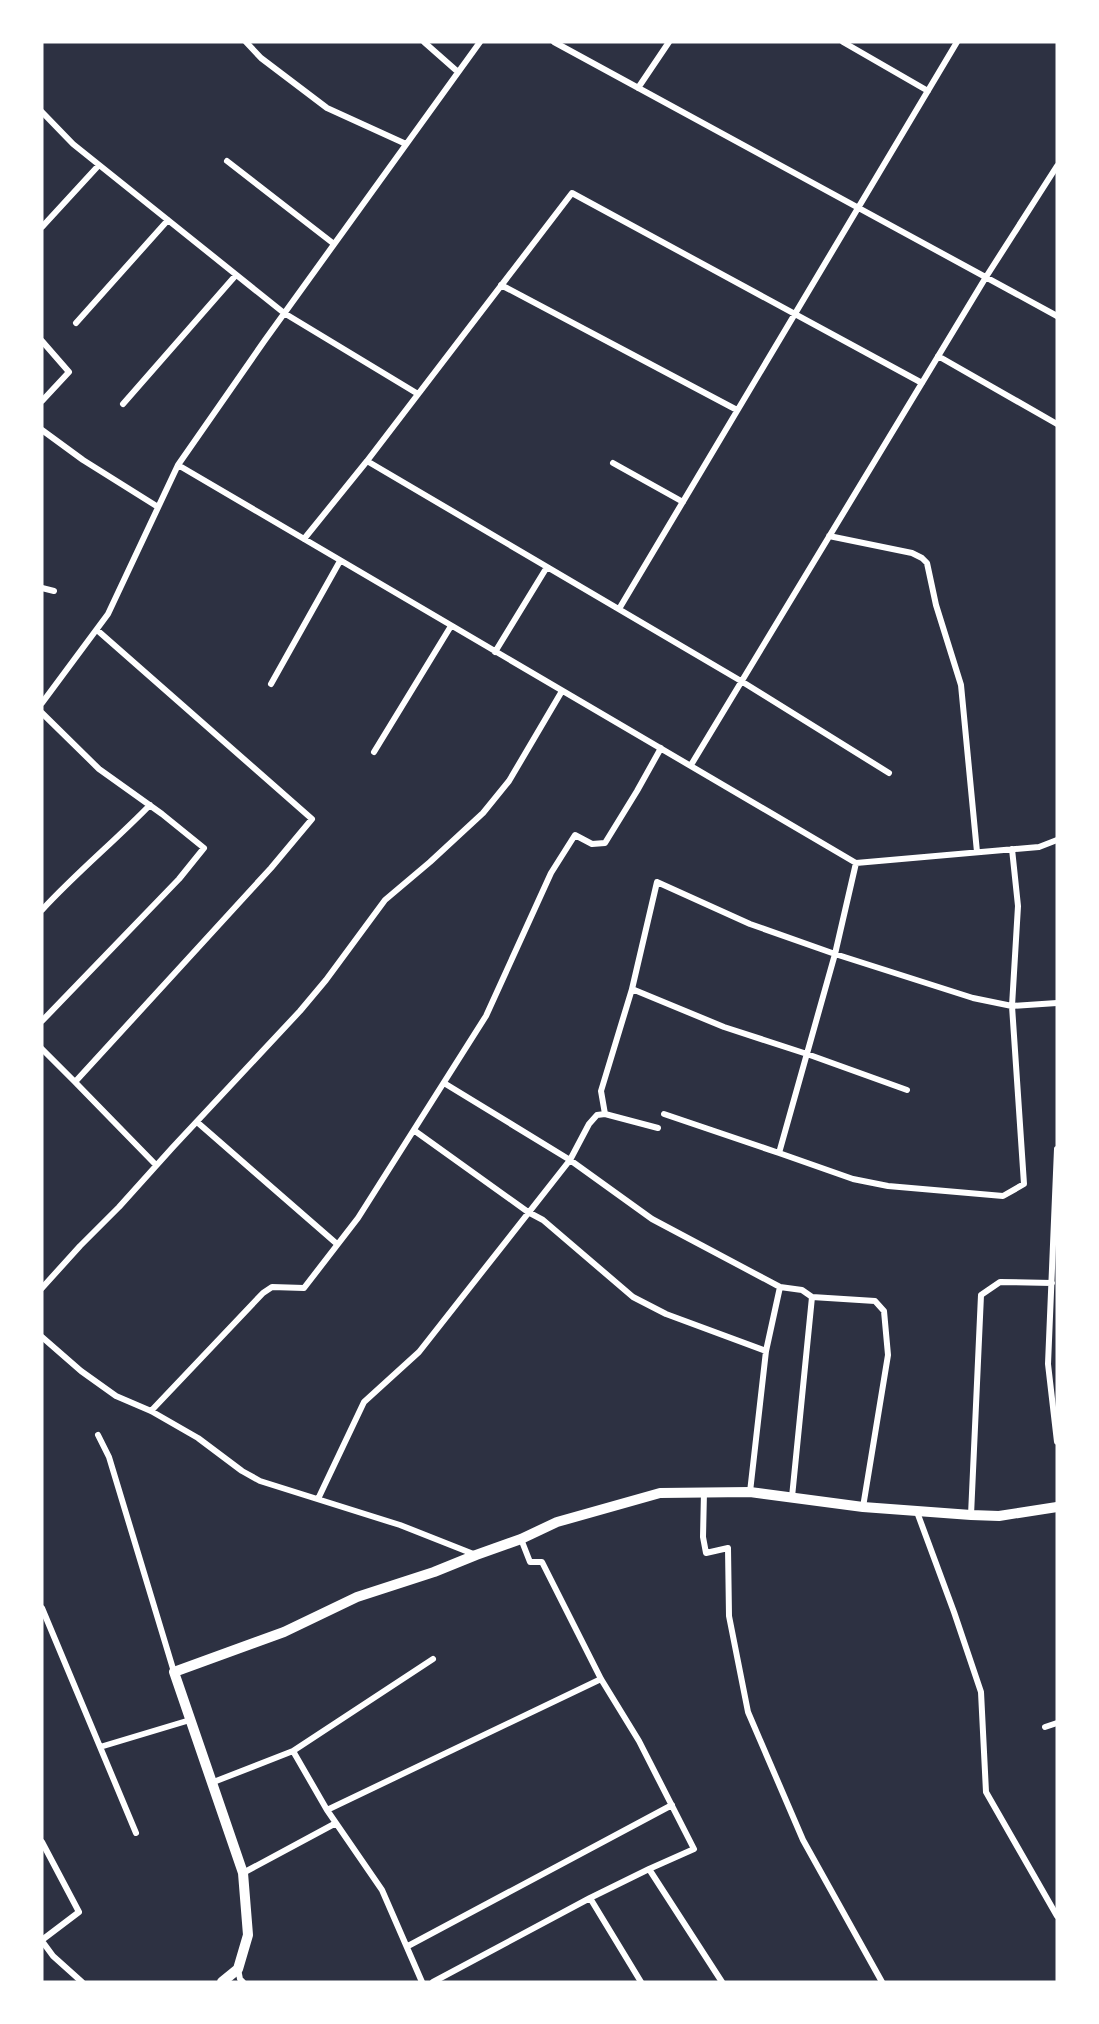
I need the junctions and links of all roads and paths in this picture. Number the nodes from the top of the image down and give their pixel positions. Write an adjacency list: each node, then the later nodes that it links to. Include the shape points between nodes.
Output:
1 (246, 42): 12 (street, via 327,108)
2 (424, 42): 8 (street)
3 (480, 42): 8 (street)
4 (554, 42): 9 (street)
5 (669, 42): 9 (street)
6 (843, 42): 10 (street)
7 (957, 42): 10 (street)
8 (458, 72): 12 (street)
9 (638, 88): 16 (street)
10 (928, 91): 16 (street)
11 (42, 112): 14 (street)
12 (406, 144): 19 (street)
13 (226, 161): 19 (street)
14 (99, 165): 17 (street); 18 (street)
15 (1057, 166): 21 (street)
16 (858, 207): 21 (street); 24 (street)
17 (168, 220): 20 (street); 26 (street)
18 (42, 227)
19 (334, 244): 23 (street)
20 (236, 275): 23 (street); 32 (street)
21 (986, 277): 25 (street); 28 (street)
22 (501, 285): 24 (street, via 572,193); 30 (street); 33 (street)
23 (284, 313): 30 (street); 38 (street)
24 (795, 314): 29 (street); 33 (street)
25 (1057, 316)
26 (76, 323)
27 (42, 341): 31 (street, via 69,372)
28 (938, 356): 29 (street); 34 (street)
29 (922, 383): 41 (street)
30 (418, 394): 36 (street)
31 (42, 401)
32 (123, 404)
33 (737, 410): 39 (street)
34 (1057, 424)
35 (42, 430): 40 (street)
36 (368, 461): 42 (street); 44 (street)
37 (613, 463): 39 (street)
38 (178, 465): 40 (street); 42 (street)
39 (683, 502): 47 (street)
40 (158, 507): 49 (street, via 108,614)
41 (830, 536): 51 (street); 65 (street, via 912,553 927,563 961,684)
42 (304, 539): 43 (street)
43 (340, 561): 48 (street); 52 (street)
44 (547, 567): 47 (street); 50 (street)
45 (42, 588): 46 (street)
46 (54, 591)
47 (619, 609): 51 (street)
48 (451, 626): 50 (street); 59 (street)
49 (96, 630): 55 (street); 75 (street, via 312,819)
50 (495, 652): 54 (street)
51 (741, 681): 60 (street); 61 (street)
52 (271, 684)
53 (42, 690): 55 (street)
54 (562, 692): 58 (street); 80 (street, via 509,781 483,813 385,900 300,1011)
55 (48, 695): 56 (street)
56 (42, 703)
57 (42, 713): 62 (street, via 99,769)
58 (661, 748): 60 (street); 76 (street, via 604,843 592,844 574,835 551,873 486,1016)
59 (374, 752)
60 (691, 765): 66 (street)
61 (889, 773)
62 (150, 806): 67 (street); 72 (street, via 204,848)
63 (1057, 840): 64 (street, via 1039,847)
64 (1012, 849): 65 (street); 71 (street, via 1018,906)
65 (977, 852): 66 (street)
66 (856, 863): 68 (street)
67 (42, 910)
68 (836, 954): 69 (street, via 750,924 657,882); 71 (street, via 973,998); 74 (street)
69 (632, 989): 74 (street, via 724,1028); 78 (street, via 601,1091)
70 (1057, 1003): 71 (street)
71 (1012, 1006): 84 (street, via 1024,1184 1003,1196 888,1186 853,1179)
72 (42, 1021)
73 (42, 1049): 75 (street)
74 (807, 1054): 77 (street); 84 (street)
75 (75, 1082): 86 (street)
76 (444, 1083): 82 (street); 85 (street)
77 (908, 1090)
78 (605, 1114): 81 (street); 85 (street, via 597,1115 589,1124)
79 (664, 1114): 84 (street)
80 (197, 1122): 86 (street); 88 (street)
81 (658, 1128)
82 (414, 1131): 87 (street); 88 (street)
83 (1057, 1149): 89 (street)
84 (779, 1153)
85 (570, 1160): 87 (street); 90 (street, via 652,1219)
86 (156, 1165): 91 (street)
87 (528, 1212): 94 (street, via 543,1220 633,1297 666,1314); 101 (street, via 419,1352 364,1402)
88 (337, 1244): 95 (street, via 304,1288 272,1287 263,1293)
89 (1052, 1283): 97 (street, via 1048,1364); 105 (street, via 1000,1282 981,1295)
90 (780, 1287): 92 (street, via 802,1290); 94 (street)
91 (42, 1288)
92 (812, 1297): 100 (street); 102 (street, via 874,1301 884,1311 888,1356)
93 (42, 1337): 95 (street, via 116,1396)
94 (766, 1351): 99 (street)
95 (152, 1411): 101 (street, via 260,1481)
96 (98, 1435): 110 (street, via 109,1457)
97 (1057, 1442)
98 (704, 1492): 99 (street); 106 (street, via 660,1493 557,1522); 137 (street, via 706,1553 728,1548 729,1616 748,1713 803,1840)
99 (750, 1492): 100 (street)
100 (792, 1497): 102 (street)
101 (318, 1499): 107 (street)
102 (863, 1507): 104 (street)
103 (1057, 1507): 105 (street, via 999,1516)
104 (917, 1512): 105 (street); 126 (street, via 981,1692 986,1792)
105 (971, 1515)
106 (521, 1539): 107 (street); 111 (street, via 530,1562 542,1562)
107 (476, 1555): 110 (street)
108 (42, 1608): 115 (street)
109 (433, 1659): 116 (street)
110 (174, 1672): 112 (street)
111 (601, 1679): 118 (street); 119 (street)
112 (190, 1720): 115 (street); 117 (street)
113 (1057, 1723): 114 (street)
114 (1045, 1726)
115 (100, 1747): 121 (street)
116 (293, 1751): 117 (street); 119 (street)
117 (212, 1783): 124 (street)
118 (672, 1805): 123 (street, via 694,1849); 128 (street)
119 (327, 1810): 120 (street)
120 (336, 1823): 124 (street); 128 (street, via 382,1890)
121 (136, 1833)
122 (42, 1842): 127 (street, via 79,1912)
123 (649, 1869): 125 (street); 136 (street)
124 (243, 1873): 129 (street, via 248,1935)
125 (590, 1898): 134 (street); 135 (street)
126 (1057, 1916)
127 (42, 1940): 130 (street, via 53,1956)
128 (408, 1946): 133 (street)
129 (238, 1969): 131 (street); 132 (street)
130 (82, 1982)
131 (222, 1982)
132 (243, 1982)
133 (422, 1982)
134 (433, 1982)
135 (641, 1982)
136 (722, 1982)
137 (882, 1982)

